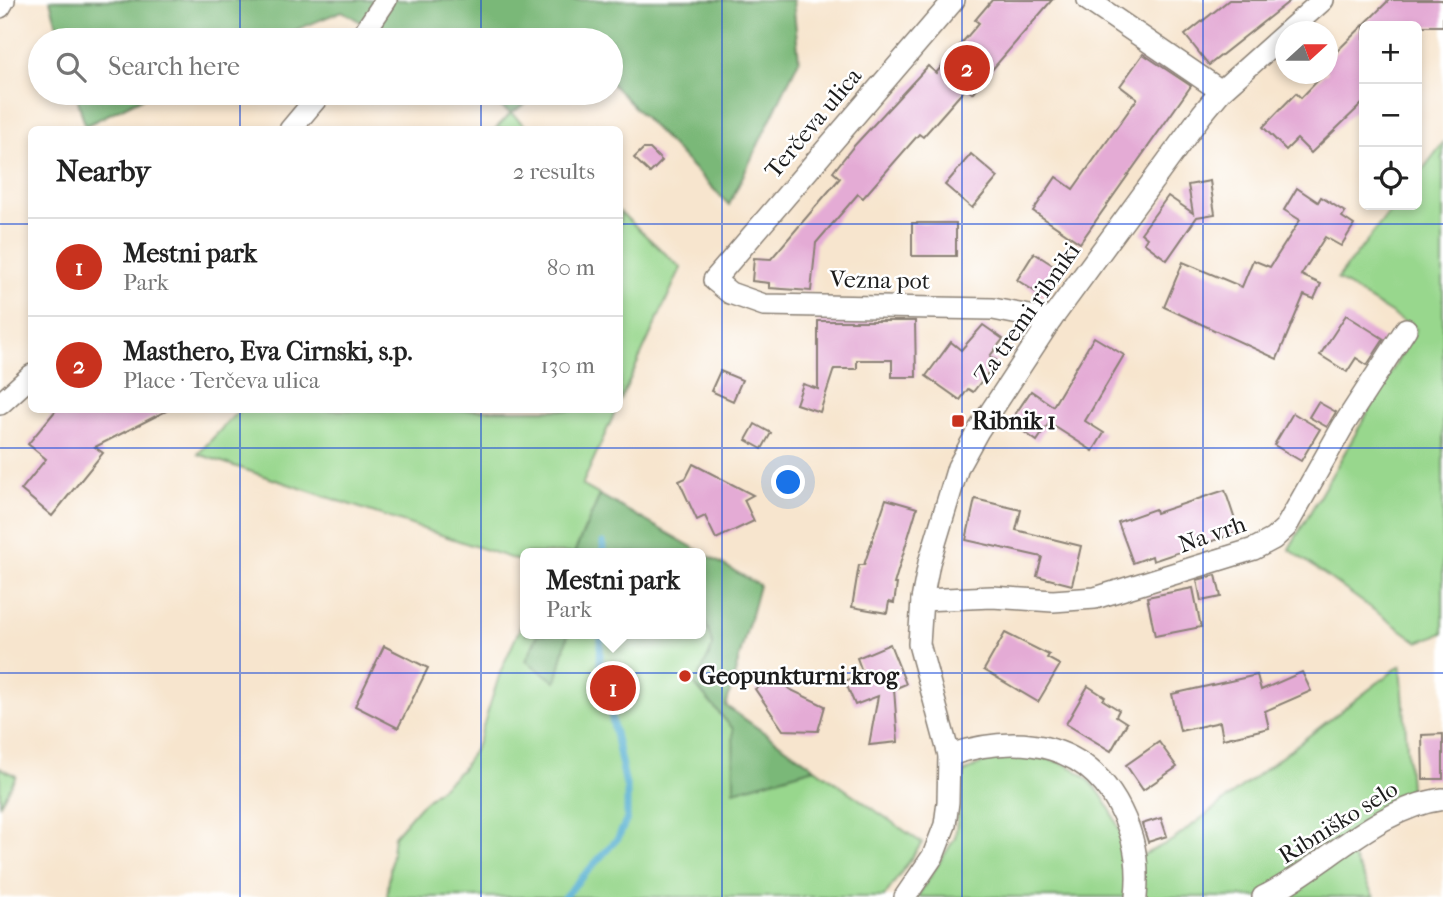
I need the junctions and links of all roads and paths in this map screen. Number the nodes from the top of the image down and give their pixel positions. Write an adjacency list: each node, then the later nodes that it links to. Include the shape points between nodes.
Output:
1 (4, 0): 6 (street)
2 (386, 0): 8 (street)
3 (954, 0): 13 (street, Terčeva ulica)
4 (1088, 0): 10 (street)
5 (1322, 0): 7 (street, Za tremi ribniki)
6 (0, 7)
7 (1298, 21)
8 (367, 28)
9 (1275, 42): 10 (street, Za tremi ribniki)
10 (1221, 91): 14 (street, Za tremi ribniki)
11 (311, 105): 12 (street)
12 (293, 126)
13 (714, 280): 14 (street, Vezna pot, via 730,293 764,305 993,309)
14 (1051, 320): 18 (street, Za tremi ribniki, via 958,467)
15 (1406, 330): 18 (street, Na vrh, via 1343,426 1286,527 1273,539 1228,558 1095,598)
16 (28, 378): 17 (street)
17 (0, 404)
18 (922, 600): 19 (street, Za tremi ribniki, via 919,644)
19 (948, 755): 21 (street, Za tremi ribniki, via 945,825 933,856); 22 (street, via 1024,743 1054,749 1089,767 1114,798 1132,835 1139,873)
20 (1443, 799): 23 (street, Ribniško selo, via 1392,815)
21 (905, 897)
22 (1136, 897)
23 (1263, 897)

